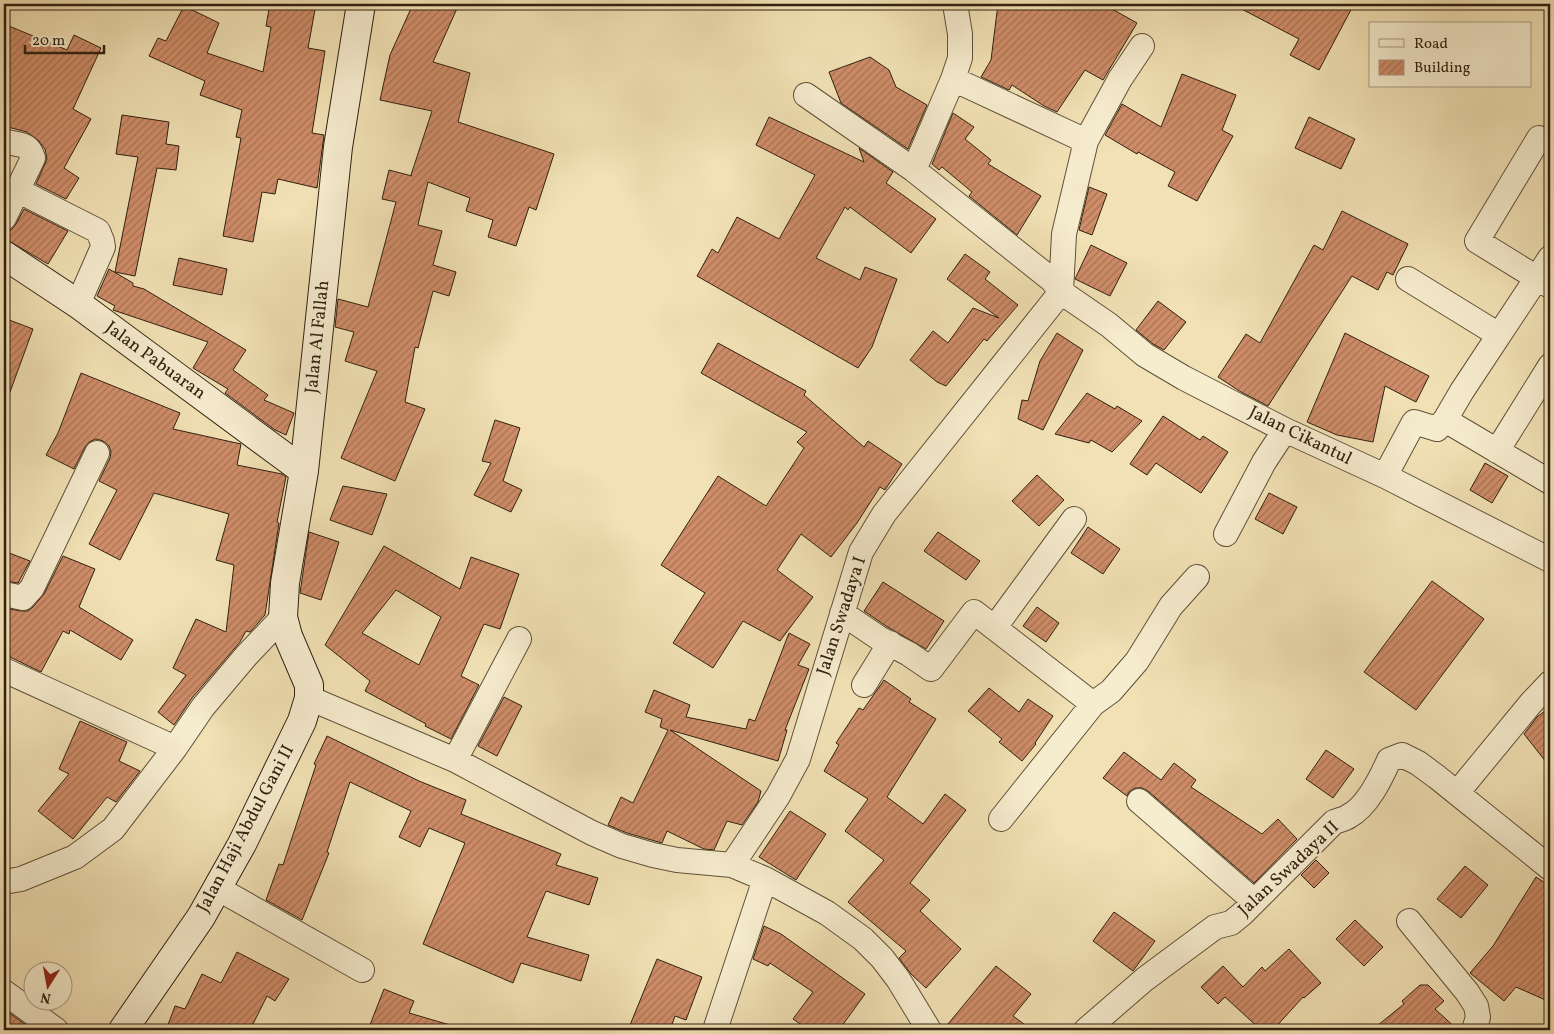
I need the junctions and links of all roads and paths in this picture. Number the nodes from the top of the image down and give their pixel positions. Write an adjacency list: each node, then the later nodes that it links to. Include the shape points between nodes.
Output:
1 (361, 4): 24 (street, Jalan Al Fallah, via 337,156)
2 (955, 4): 4 (street, via 960,58)
3 (1142, 46): 8 (street)
4 (954, 79): 8 (street); 9 (street)
5 (806, 95): 9 (street, Jalan Cikantul)
6 (1539, 138): 15 (street, via 1477,241)
7 (4, 141): 10 (street, via 26,146 33,158)
8 (1086, 141): 16 (street, via 1064,234)
9 (914, 170): 16 (street, Jalan Cikantul, via 1052,280)
10 (17, 190): 11 (street); 17 (street, via 98,232 103,247)
11 (4, 218)
12 (4, 255): 17 (street, Jalan Pabuaran)
13 (1550, 258): 15 (street)
14 (1408, 279): 18 (street)
15 (1544, 282): 18 (street)
16 (1061, 292): 21 (street, Jalan Cikantul, via 1145,355); 32 (street, Jalan Swadaya I, via 884,514 861,552)
17 (78, 304): 24 (street, Jalan Pabuaran)
18 (1499, 336): 20 (street)
19 (1550, 366): 22 (street)
20 (1445, 420): 22 (street); 25 (street, via 1437,429 1414,422)
21 (1285, 430): 25 (street, Jalan Cikantul); 28 (street)
22 (1497, 451): 26 (street)
23 (97, 453): 31 (street, via 32,588 23,598)
24 (304, 471): 33 (street, Jalan Al Fallah, via 284,583)
25 (1385, 476): 29 (street, Jalan Cikantul)
26 (1550, 482)
27 (1074, 519): 34 (street)
28 (1226, 534)
29 (1550, 560)
30 (1197, 578): 42 (street, via 1171,606 1137,661 1111,690)
31 (4, 594)
32 (842, 613): 36 (street); 48 (street, Jalan Swadaya I, via 798,758 778,796)
33 (286, 627): 37 (street, Jalan Al Fallah); 43 (street, via 246,656 203,707)
34 (995, 627): 36 (street, via 974,612 931,669); 42 (street)
35 (519, 639): 44 (street)
36 (890, 643): 40 (street)
37 (303, 668): 41 (street, Jalan Haji Abdul Gani II, via 309,685)
38 (4, 670): 43 (street)
39 (1550, 683): 45 (street)
40 (864, 685)
41 (309, 698): 44 (street); 52 (street, Jalan Haji Abdul Gani II, via 302,721)
42 (1093, 704): 47 (street)
43 (175, 748): 51 (street, via 113,829 75,857 21,880)
44 (455, 760): 48 (street, via 622,846 677,860)
45 (1457, 793): 49 (street, Jalan Swadaya II); 53 (street, Jalan Swadaya II, via 1418,763 1402,755 1389,760 1362,806 1349,817 1334,822)
46 (1139, 801): 53 (street)
47 (1001, 819)
48 (732, 865): 50 (street)
49 (1550, 868)
50 (765, 879): 57 (street); 60 (street, via 827,914 863,939 882,958)
51 (4, 882)
52 (217, 888): 55 (street); 59 (street, Jalan Haji Abdul Gani II)
53 (1254, 901): 61 (street, Jalan Swadaya II, via 1231,923 1215,927 1145,979)
54 (1409, 921): 62 (street, via 1476,1006 1478,1017)
55 (362, 970)
56 (4, 992): 58 (street)
57 (716, 1027)
58 (56, 1030)
59 (123, 1030)
60 (930, 1030)
61 (1086, 1030)
62 (1474, 1030)

